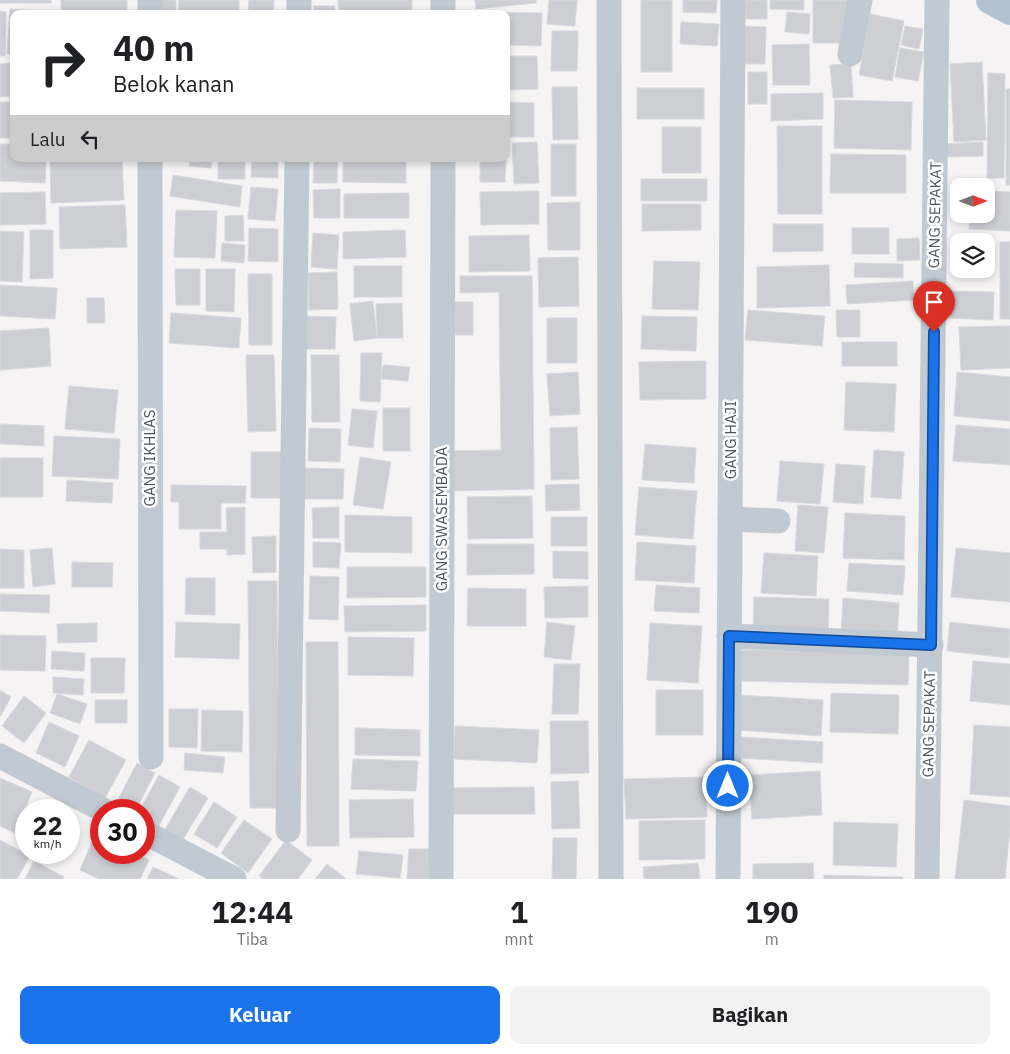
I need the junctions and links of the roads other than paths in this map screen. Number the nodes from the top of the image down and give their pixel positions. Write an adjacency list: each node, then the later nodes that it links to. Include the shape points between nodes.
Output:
1 (609, 0): 22 (street)
2 (733, 0): 11 (street, GANG HAJI)
3 (860, 0): 7 (street)
4 (937, 0): 14 (street, GANG SEPAKAT)
5 (990, 0): 6 (main road)
6 (1010, 10)
7 (850, 54)
8 (150, 162): 16 (street, GANG IKHLAS)
9 (297, 162): 18 (street)
10 (443, 162): 21 (street, GANG SWASEMBADA)
11 (730, 519): 12 (street); 13 (street, GANG HAJI)
12 (778, 521)
13 (729, 636): 14 (street); 23 (street, GANG HAJI)
14 (931, 645): 24 (street, GANG SEPAKAT)
15 (0, 756): 17 (street)
16 (151, 757)
17 (90, 803)
18 (288, 830)
19 (155, 838): 20 (street)
20 (234, 879)
21 (441, 879)
22 (612, 879)
23 (728, 879)
24 (927, 879)

